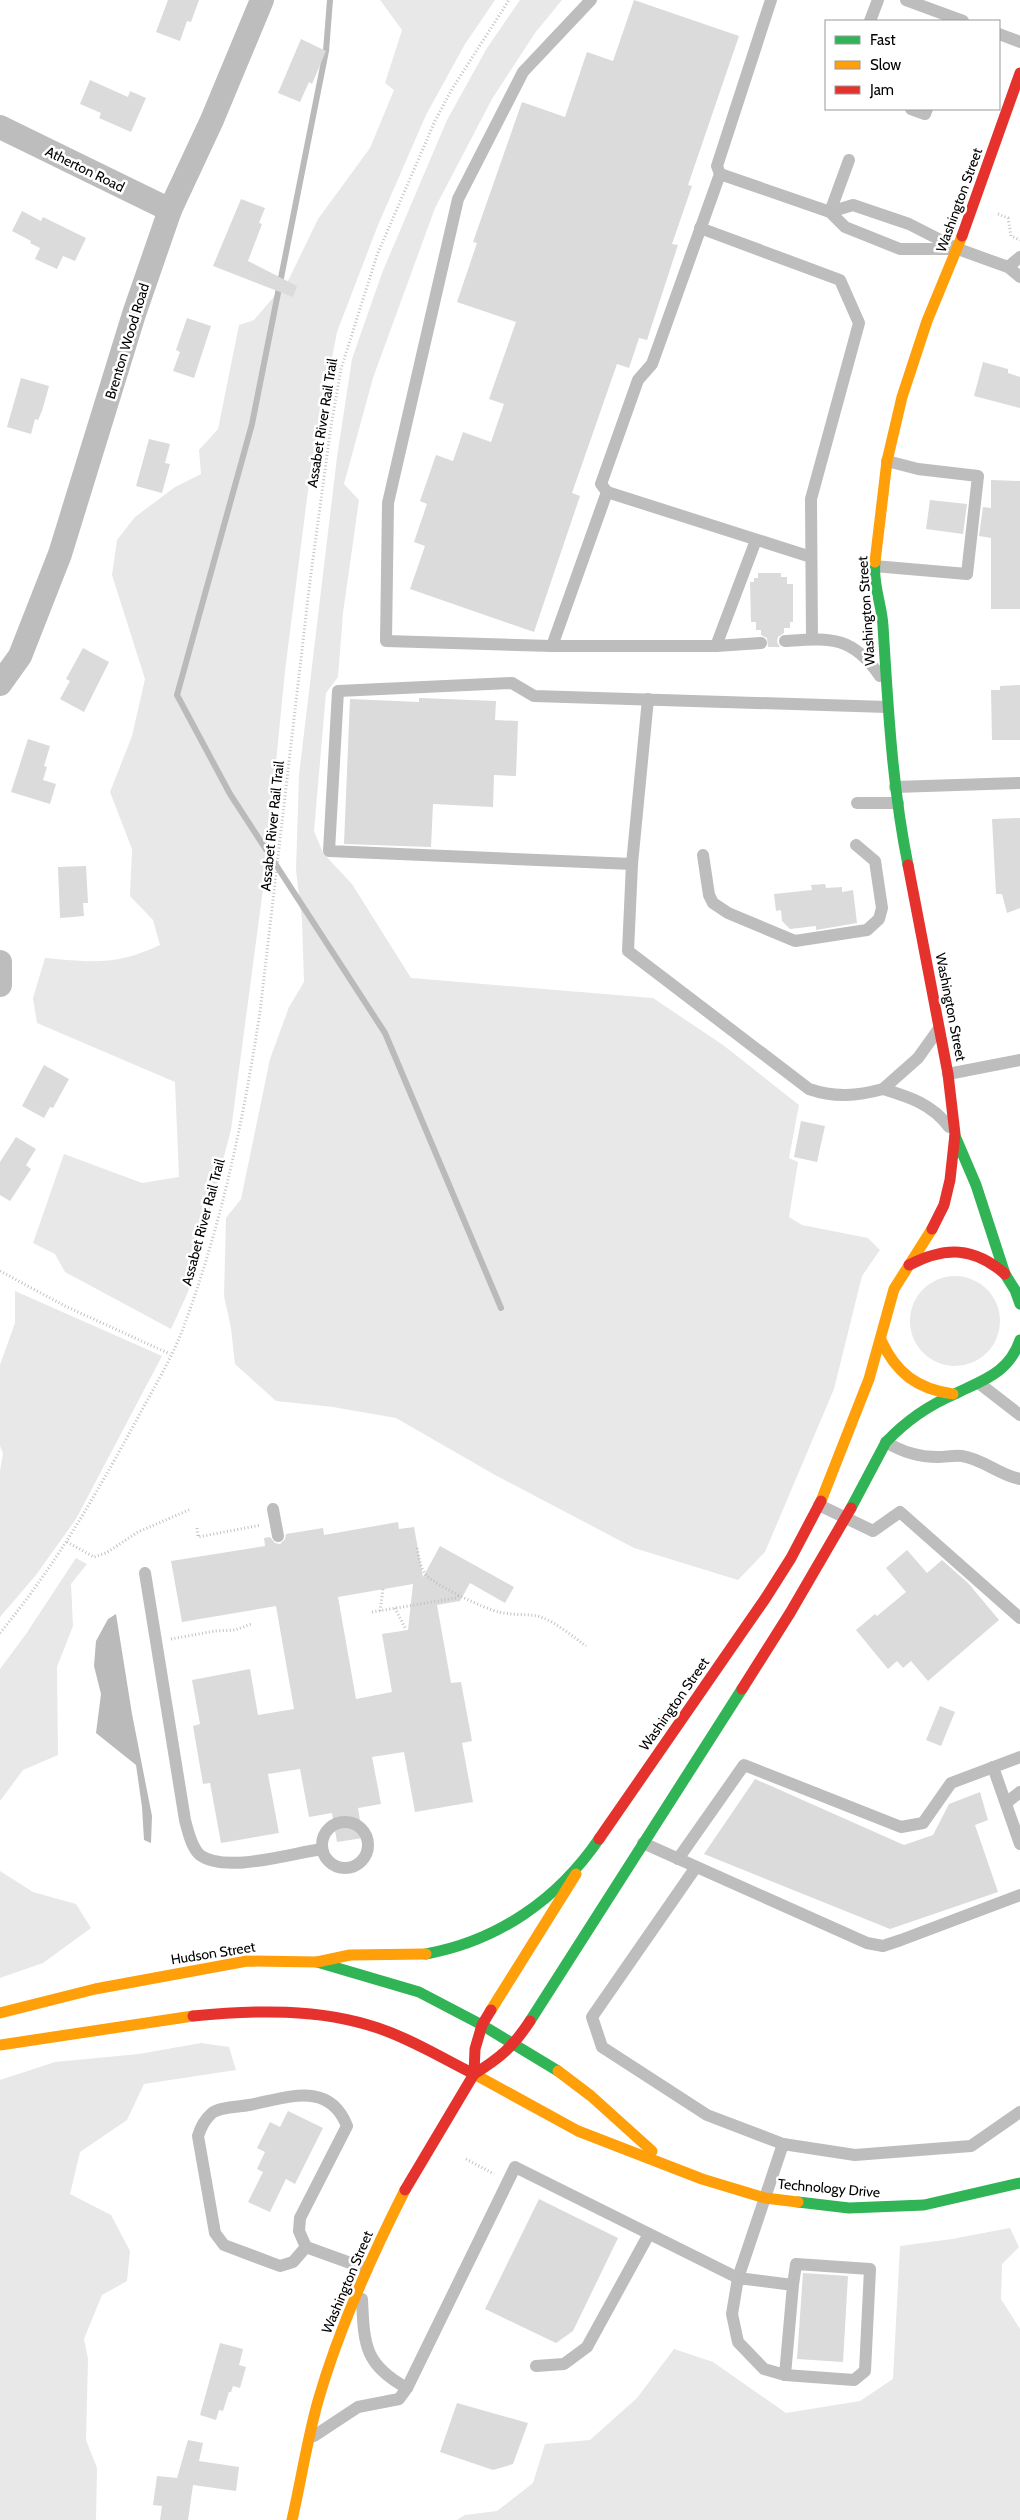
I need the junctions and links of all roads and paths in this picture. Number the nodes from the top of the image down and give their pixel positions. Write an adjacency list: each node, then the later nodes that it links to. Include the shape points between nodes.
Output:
1 (262, 0): 17 (street, Brenton Wood Road)
2 (509, 0): 60 (path, Assabet River Rail Trail, via 434,121 374,262 341,368 323,484 250,1079 202,1275 185,1326)
3 (591, 0): 34 (lane, via 523,72 458,199 388,503 386,641)
4 (771, 0): 16 (lane, via 717,166)
5 (878, 0): 7 (lane)
6 (906, 0): 8 (lane)
7 (870, 20)
8 (957, 20)
9 (1000, 34): 10 (lane)
10 (1020, 42)
11 (1020, 72): 22 (main road, Washington Street)
12 (914, 110): 13 (lane, via 925,114)
13 (927, 110)
14 (0, 127): 17 (street, Atherton Road)
15 (850, 160): 18 (lane)
16 (720, 174): 18 (lane); 20 (lane)
17 (170, 210): 36 (street, Brenton Wood Road, via 134,314 60,554 20,656)
18 (830, 212): 22 (lane, via 853,205 909,224); 22 (lane, via 845,228 900,249)
19 (998, 214): 21 (path, via 1008,218 1011,236)
20 (700, 228): 27 (lane, via 652,364 638,380 601,484); 29 (lane, via 840,280 859,323 810,499)
21 (1020, 240)
22 (958, 249): 24 (lane); 26 (main road, Washington Street, via 927,321 902,397)
23 (1020, 257): 24 (lane)
24 (1008, 267): 25 (lane)
25 (1020, 277)
26 (887, 461): 30 (main road, Washington Street); 30 (lane, via 978,476 967,574)
27 (607, 492): 28 (lane); 34 (lane)
28 (756, 540): 29 (lane); 35 (lane)
29 (811, 557): 31 (lane)
30 (874, 566): 37 (main road, Washington Street, via 883,623)
31 (812, 639): 32 (lane); 37 (lane, via 837,641 855,647 871,662)
32 (785, 641)
33 (761, 643): 35 (lane)
34 (552, 646): 35 (lane)
35 (716, 646)
36 (0, 684)
37 (886, 684): 39 (main road, Washington Street)
38 (648, 699): 39 (lane); 46 (lane); 46 (lane, via 534,696 512,683 338,690 329,851)
39 (887, 707): 41 (main road, Washington Street)
40 (1020, 783): 41 (lane)
41 (895, 787): 43 (main road, Washington Street)
42 (857, 803): 43 (lane)
43 (898, 803): 49 (main road, Washington Street)
44 (856, 845): 45 (lane, via 874,861 882,908 879,919 867,930 795,941 728,913 713,903)
45 (703, 855)
46 (632, 864): 52 (lane, via 628,951 809,1089 824,1094 857,1096)
47 (0, 962): 48 (street)
48 (0, 985)
49 (940, 1026): 51 (main road, Washington Street); 52 (lane, via 918,1058)
50 (1019, 1060): 51 (lane)
51 (948, 1074): 53 (main road, Washington Street)
52 (883, 1089): 53 (lane, via 916,1100 940,1114)
53 (955, 1134): 54 (main road, Washington Street, via 944,1205); 56 (main road, Washington Street)
54 (909, 1265): 56 (main road, Washington Street, via 939,1253 962,1252 985,1259); 58 (main road, Washington Street, via 894,1289)
55 (0, 1271): 60 (path, via 65,1306)
56 (1012, 1280): 57 (main road, Washington Street)
57 (1020, 1304)
58 (881, 1340): 64 (main road, via 886,1355 907,1380 921,1388); 68 (main road, Washington Street, via 859,1407)
59 (1020, 1340): 62 (main road, Washington Street)
60 (170, 1354): 75 (path, Assabet River Rail Trail)
61 (1020, 1357): 62 (main road)
62 (1009, 1367): 63 (main road, Washington Street)
63 (980, 1384): 64 (main road, Washington Street); 65 (lane)
64 (953, 1394): 66 (main road, Washington Street, via 897,1430)
65 (1020, 1415)
66 (886, 1442): 67 (lane, via 902,1452 935,1457 962,1456 983,1463 1006,1477); 71 (main road, Washington Street)
67 (1020, 1479)
68 (819, 1505): 71 (lane); 97 (main road, Washington Street, via 765,1599)
69 (191, 1509): 75 (path, via 138,1532 94,1557)
70 (273, 1509): 74 (lane)
71 (846, 1516): 83 (lane, via 873,1531 900,1512); 94 (main road, Washington Street, via 795,1606)
72 (261, 1525): 73 (path, via 198,1537)
73 (197, 1528)
74 (278, 1536)
75 (67, 1542): 86 (path, Assabet River Rail Trail, via 34,1592)
76 (417, 1548): 79 (path, via 421,1567 428,1577)
77 (145, 1573): 95 (lane, via 185,1820 191,1840 200,1854 213,1861 234,1864)
78 (383, 1589): 81 (path)
79 (460, 1595): 80 (path); 88 (path, via 500,1613 542,1618)
80 (395, 1608): 81 (path); 85 (path)
81 (380, 1610): 82 (path)
82 (372, 1612)
83 (1020, 1618)
84 (251, 1624): 87 (path, via 236,1630)
85 (406, 1630)
86 (0, 1633)
87 (164, 1641)
88 (586, 1646)
89 (1020, 1756): 90 (lane)
90 (993, 1767): 92 (lane); 96 (lane, via 951,1783 923,1823 900,1827 744,1765)
91 (1020, 1792): 92 (lane)
92 (1006, 1803): 93 (lane)
93 (1019, 1836)
94 (643, 1843): 96 (lane); 103 (main road, Washington Street)
95 (322, 1849)
96 (678, 1859): 98 (lane)
97 (584, 1860): 100 (main road, via 512,1924 466,1945 420,1955 350,1955); 102 (main road, Washington Street)
98 (696, 1867): 99 (lane, via 867,1944 882,1946); 107 (lane, via 592,2017 602,2047 707,2115)
99 (1020, 1895)
100 (317, 1962): 101 (main road, Hudson Street, via 247,1961 203,1968 55,1998); 102 (main road, Hudson Street, via 419,1992)
101 (0, 2013)
102 (482, 2026): 103 (main road, Hudson Street); 105 (main road, Washington Street, via 475,2049)
103 (515, 2044): 105 (main road, Washington Street, via 498,2060); 109 (main road, Technology Drive, via 591,2096)
104 (0, 2045): 105 (main road, via 154,2021 258,2011 287,2012 365,2024)
105 (474, 2074): 109 (main road, Technology Drive, via 578,2131); 115 (main road, Washington Street, via 416,2171)
106 (1020, 2112): 107 (lane, via 970,2146 855,2155)
107 (783, 2144): 112 (lane)
108 (466, 2159): 110 (path)
109 (668, 2165): 112 (main road, Technology Drive)
110 (507, 2183): 113 (lane, via 515,2167); 121 (lane)
111 (1020, 2183): 112 (main road, Technology Drive, via 932,2203 886,2208 849,2208)
112 (765, 2198): 116 (lane)
113 (649, 2234): 116 (lane); 119 (lane, via 586,2346 564,2364)
114 (306, 2247): 114 (lane, via 293,2262 280,2266 224,2245 215,2233 198,2136 201,2126 213,2112 306,2094 324,2099 341,2112 347,2126 300,2218 299,2231); 115 (lane)
115 (367, 2269): 117 (main road, Washington Street)
116 (738, 2278): 118 (lane); 120 (lane, via 732,2314 738,2342 764,2369)
117 (361, 2284): 121 (lane, via 363,2332 370,2355 387,2377); 122 (main road, Washington Street, via 331,2362)
118 (793, 2284): 120 (lane); 120 (lane, via 796,2264 870,2269 864,2370 854,2380)
119 (536, 2366)
120 (785, 2375)
121 (407, 2388): 122 (lane, via 399,2399 358,2407)
122 (310, 2439): 123 (main road, Washington Street)
123 (292, 2520)

